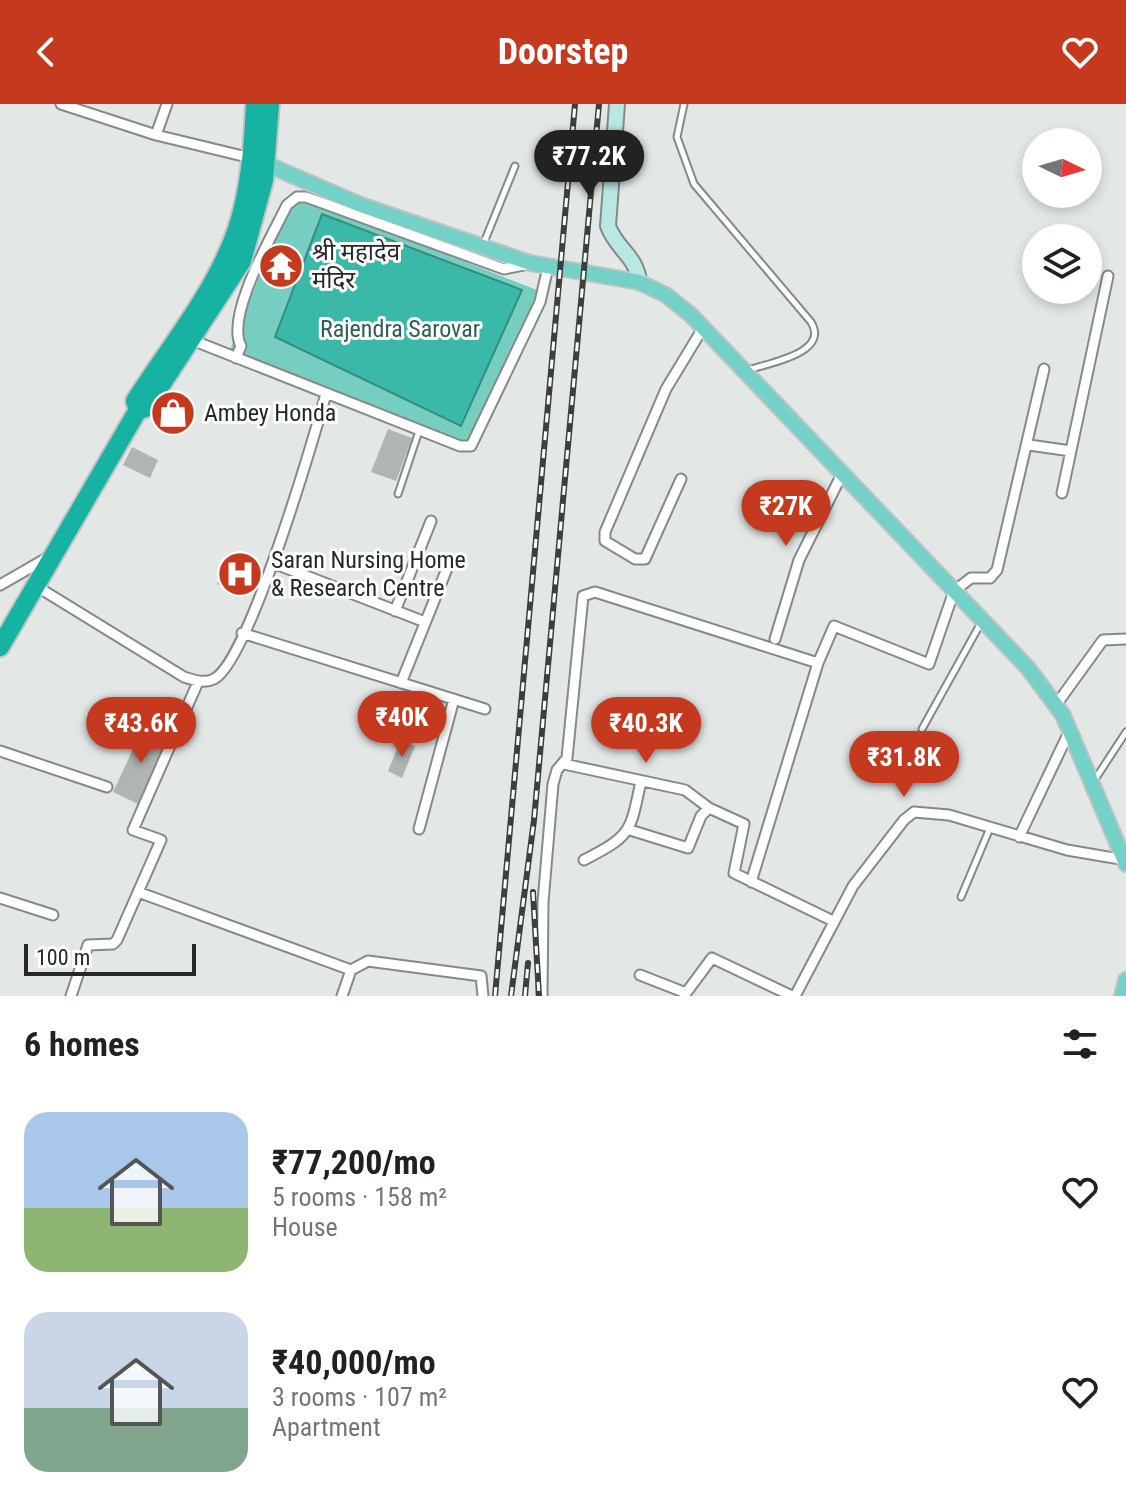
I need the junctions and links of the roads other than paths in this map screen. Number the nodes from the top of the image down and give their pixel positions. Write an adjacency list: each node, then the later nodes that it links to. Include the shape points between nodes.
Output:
1 (61, 104): 7 (street)
2 (167, 104): 7 (street)
3 (255, 104): 8 (highway)
4 (270, 104): 8 (highway)
5 (617, 104): 14 (street, via 608,226 612,239 633,259)
6 (684, 104): 19 (lane, via 677,137 694,184 816,333 806,349)
7 (156, 135): 8 (street)
8 (258, 161): 10 (main road, via 361,205); 16 (highway, via 261,197 242,261); 21 (highway, via 234,235 135,401)
9 (515, 166): 10 (lane)
10 (483, 245): 11 (main road)
11 (530, 263): 12 (main road); 17 (street, via 504,269 297,197 287,205 252,280 236,323 241,346)
12 (548, 267): 14 (main road); 22 (street, via 540,302 471,446)
13 (1108, 276): 24 (street)
14 (639, 282): 15 (main road, via 666,295)
15 (703, 328): 19 (main road); 26 (street, via 666,389 605,541 635,559 645,559)
16 (192, 340): 17 (street); 21 (highway, via 146,408)
17 (236, 358): 20 (street)
18 (1044, 369): 23 (street)
19 (743, 372): 25 (main road)
20 (326, 394): 22 (street); 31 (street)
21 (138, 410): 30 (highway)
22 (419, 431): 28 (lane)
23 (1029, 445): 24 (street); 35 (street, via 997,570 990,578 968,580)
24 (1071, 451): 27 (street)
25 (842, 474): 35 (main road); 40 (street, via 799,560)
26 (681, 479)
27 (1062, 493)
28 (398, 494)
29 (431, 521): 36 (street)
30 (53, 554): 33 (street); 34 (highway)
31 (273, 563): 36 (street); 39 (street)
32 (446, 571): 38 (street)
33 (0, 585)
34 (36, 586): 42 (highway); 44 (street)
35 (954, 591): 37 (main road); 43 (street, via 929,664 834,626)
36 (395, 611): 38 (street)
37 (982, 620): 47 (main road); 49 (lane)
38 (425, 622): 45 (street)
39 (242, 633): 44 (street, via 225,670 215,679); 45 (street)
40 (775, 639)
41 (1126, 639): 47 (street, via 1103,640)
42 (0, 647)
43 (818, 663): 53 (street, via 588,592 580,602); 64 (street)
44 (198, 682): 65 (street, via 133,830 161,840)
45 (401, 683): 46 (street)
46 (454, 699): 48 (street); 59 (street)
47 (1056, 705): 50 (main road)
48 (485, 709)
49 (922, 729)
50 (1070, 730): 55 (main road); 61 (street)
51 (1126, 732): 55 (lane)
52 (0, 751): 56 (street)
53 (564, 764): 54 (street); 76 (street, via 554,775 545,866)
54 (641, 781): 57 (street, via 685,790); 60 (street)
55 (1094, 781): 63 (main road)
56 (107, 787)
57 (709, 808): 60 (street, via 688,848); 64 (street, via 744,824 733,871)
58 (990, 828): 61 (street); 66 (lane); 69 (street, via 949,815 914,812 853,886)
59 (419, 829)
60 (630, 830): 62 (street)
61 (1019, 837): 63 (street)
62 (584, 860)
63 (1125, 861)
64 (751, 882): 69 (street)
65 (138, 892): 70 (street); 73 (street, via 115,943 88,945)
66 (961, 897)
67 (0, 898): 68 (street)
68 (53, 915)
69 (833, 921): 77 (street)
70 (351, 970): 74 (street); 75 (street, via 368,961 481,976)
71 (640, 975): 77 (street, via 686,993 712,958)
72 (1126, 980): 78 (main road)
73 (71, 996)
74 (342, 996)
75 (483, 996)
76 (542, 996)
77 (794, 996)
78 (1122, 996)

